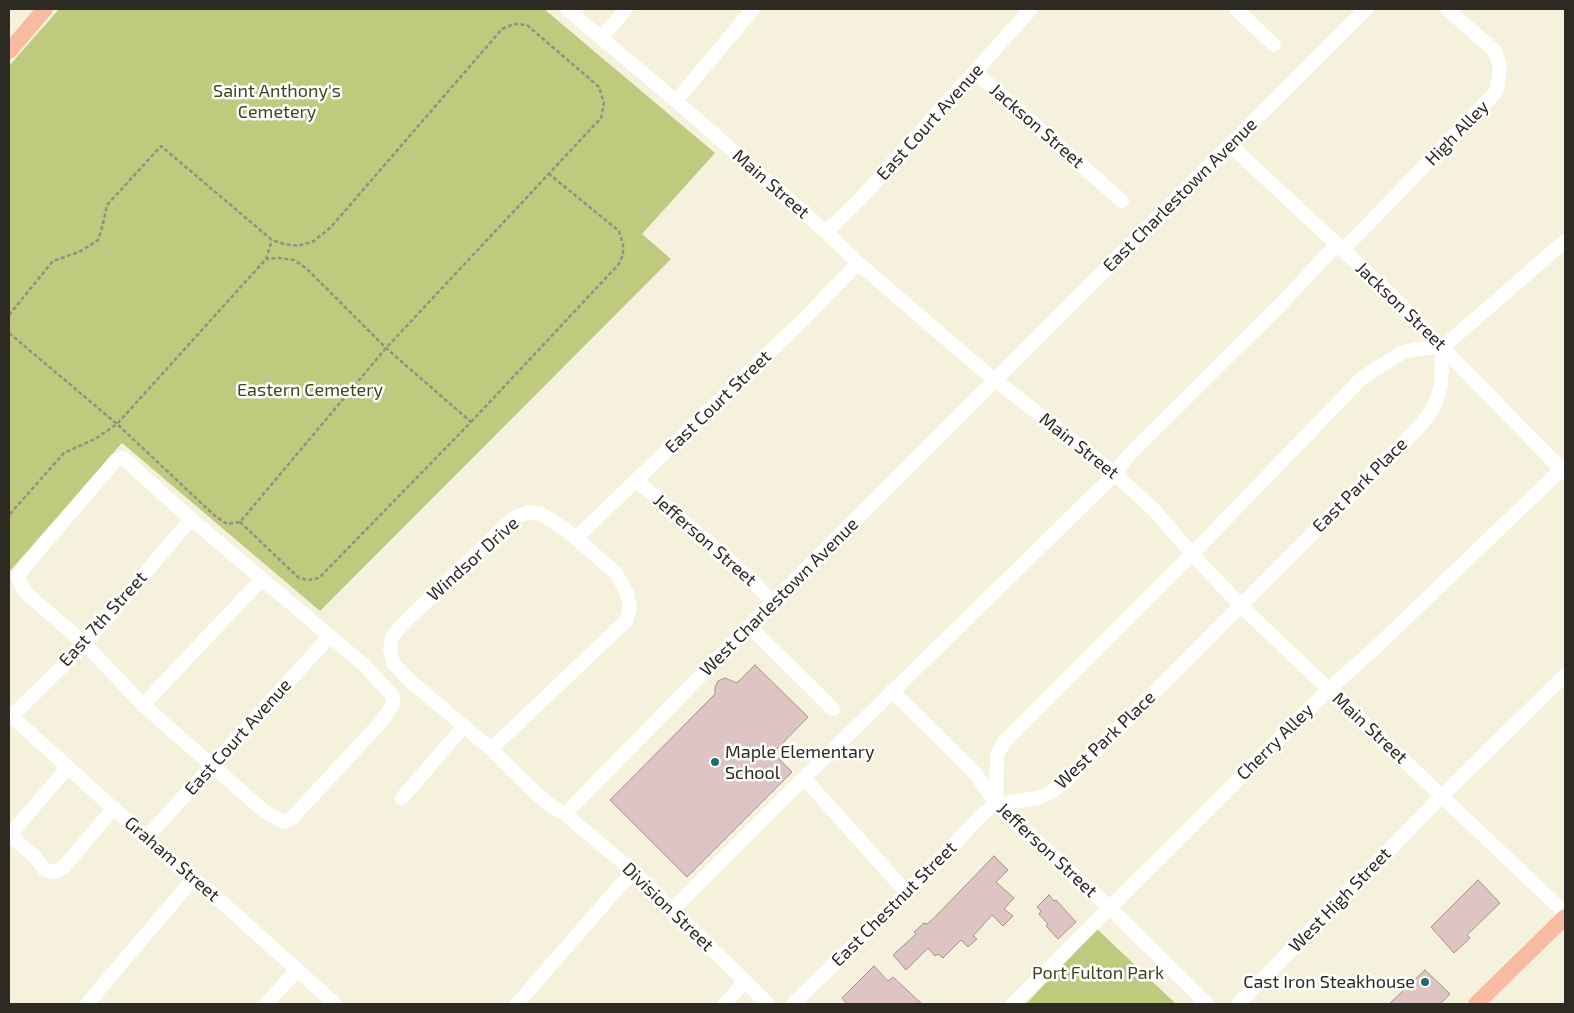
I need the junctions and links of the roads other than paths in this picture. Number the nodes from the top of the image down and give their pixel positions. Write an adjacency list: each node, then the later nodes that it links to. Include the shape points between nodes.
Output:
1 (45, 9): 11 (main road)
2 (567, 9): 9 (street, Main Street)
3 (626, 9): 9 (street)
4 (753, 9): 13 (street)
5 (1031, 9): 12 (street, East Court Avenue)
6 (1236, 9): 10 (street)
7 (1366, 9): 14 (street, East Charlestown Avenue)
8 (1447, 9): 18 (street, High Alley, via 1495,51 1500,66 1497,91)
9 (601, 38): 13 (street, Main Street)
10 (1274, 45)
11 (9, 51)
12 (975, 72): 15 (street, Jackson Street); 16 (street, East Court Avenue)
13 (676, 101): 16 (street, Main Street)
14 (1230, 145): 18 (street, Jackson Street); 21 (street, East Charlestown Avenue)
15 (1122, 201)
16 (826, 232): 19 (street, Main Street)
17 (1565, 241): 20 (street)
18 (1340, 247): 20 (street, Jackson Street); 23 (street, High Alley, via 1129,455)
19 (858, 263): 21 (street, Main Street); 24 (street, East Court Street)
20 (1443, 347): 22 (street, Jackson Street); 27 (street, via 1403,352 1363,377); 30 (street, East Park Place, via 1441,386 1434,407 1420,426)
21 (995, 380): 23 (street, Main Street); 29 (street, West Charlestown Avenue)
22 (1564, 469): 35 (street, Cherry Alley)
23 (1115, 474): 27 (street, Main Street, via 1156,512); 36 (street, High Alley)
24 (636, 480): 26 (street, East Court Street); 29 (street, Jefferson Street)
25 (191, 519): 28 (street); 33 (street, East 7th Street); 33 (street, via 123,458 116,460 18,578 28,595)
26 (576, 538): 40 (street, Windsor Drive, via 541,514 529,512 514,518 392,637 393,663); 41 (street, Windsor Drive, via 616,573 623,584 630,606 626,621)
27 (1192, 554): 30 (street, Main Street); 47 (street, via 1004,742 997,755)
28 (262, 579): 32 (street); 37 (street)
29 (773, 602): 31 (street, West Charlestown Avenue)
30 (1241, 606): 35 (street, Main Street); 47 (street, West Park Place, via 1062,784 1038,798)
31 (749, 626): 38 (street); 49 (street, West Charlestown Avenue)
32 (330, 636): 42 (street, East Court Avenue); 42 (street, via 393,696 393,705 380,723 291,819 283,822 264,811)
33 (84, 644): 37 (street); 39 (street, East 7th Street)
34 (1565, 675): 45 (street, West High Street)
35 (1329, 690): 45 (street, Main Street); 55 (street, Cherry Alley)
36 (892, 691): 44 (street, High Alley); 47 (street, Jefferson Street, via 975,773)
37 (143, 706): 42 (street)
38 (833, 709)
39 (10, 715): 43 (street, Graham Street)
40 (463, 727): 41 (street, Windsor Drive); 46 (street)
41 (491, 750): 49 (street, Windsor Drive, via 540,797)
42 (211, 765): 51 (street, East Court Avenue)
43 (68, 767): 48 (street, Graham Street); 50 (street)
44 (804, 778): 54 (street); 56 (street, High Alley)
45 (1442, 796): 57 (street, Main Street); 70 (street, West High Street)
46 (402, 798)
47 (996, 804): 54 (street, East Chestnut Street); 55 (street, Jefferson Street)
48 (114, 808): 50 (street, via 64,868 55,872 45,870); 51 (street, Graham Street)
49 (565, 814): 52 (street, Division Street)
50 (9, 835)
51 (146, 838): 53 (street, Graham Street)
52 (634, 872): 56 (street, Division Street); 64 (street)
53 (193, 879): 59 (street, Graham Street); 62 (street)
54 (907, 893): 67 (street, East Chestnut Street)
55 (1110, 908): 68 (street, Cherry Alley); 69 (street, Jefferson Street)
56 (673, 909): 60 (street, Division Street)
57 (1565, 913)
58 (1565, 916): 71 (main road)
59 (297, 970): 61 (street, Graham Street); 63 (street)
60 (744, 982): 65 (street); 66 (street, Division Street)
61 (328, 1002)
62 (87, 1004)
63 (266, 1004)
64 (517, 1004)
65 (725, 1004)
66 (768, 1004)
67 (793, 1004)
68 (1013, 1004)
69 (1207, 1004)
70 (1238, 1004)
71 (1476, 1004)

